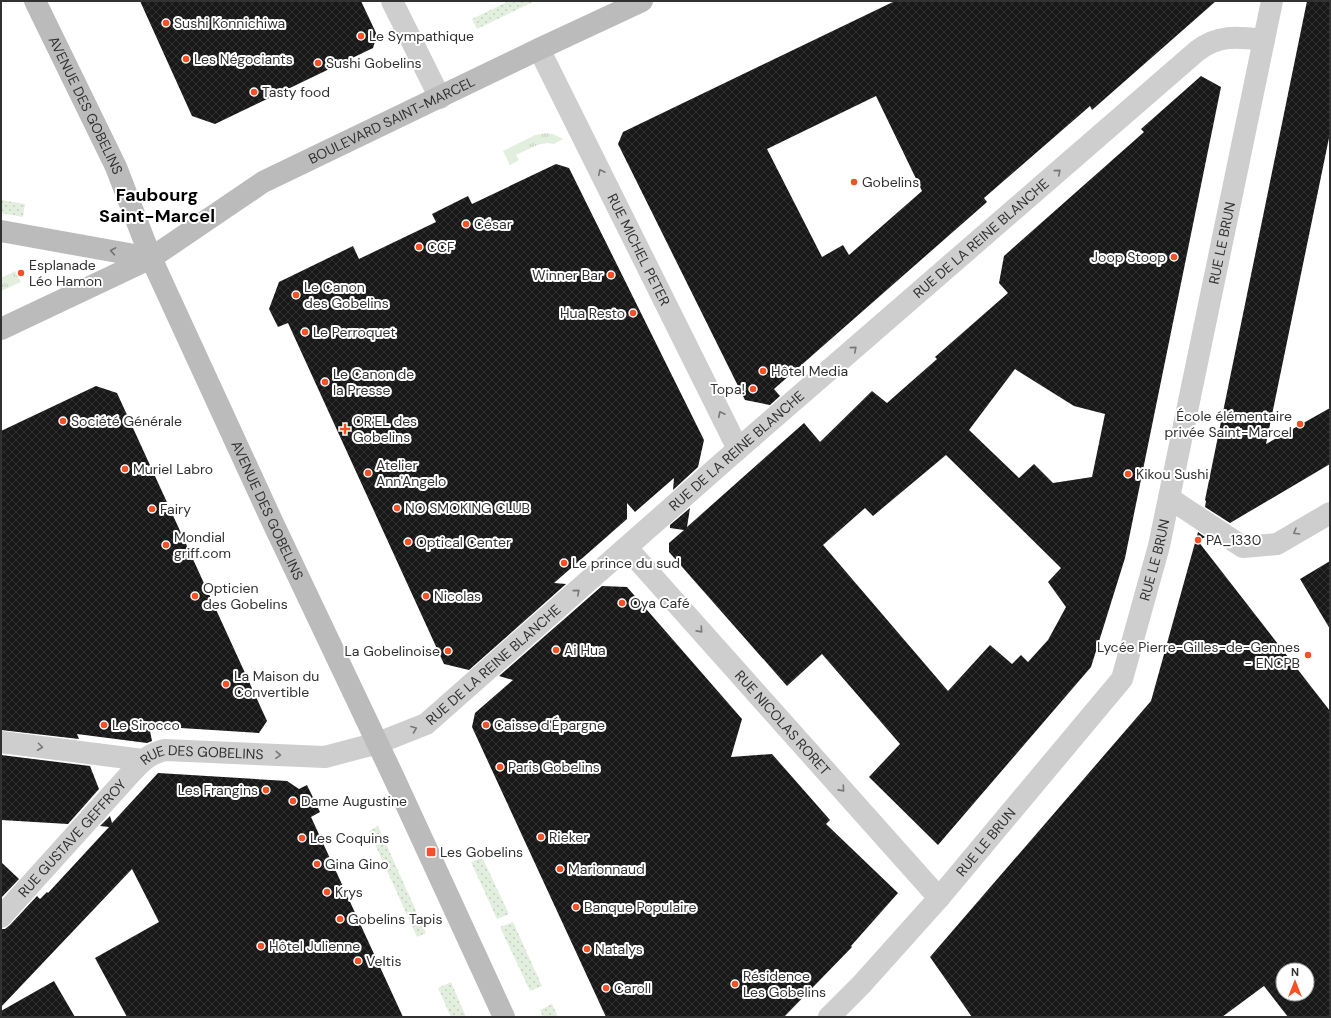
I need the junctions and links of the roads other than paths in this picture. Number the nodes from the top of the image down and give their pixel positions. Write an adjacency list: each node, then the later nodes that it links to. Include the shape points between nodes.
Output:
1 (35, 1): 9 (main road, AVENUE DES GOBELINS, via 116,167)
2 (392, 1): 7 (street)
3 (642, 1): 6 (main road, BOULEVARD SAINT-MARCEL)
4 (1272, 1): 5 (street, RUE LE BRUN)
5 (1264, 40): 11 (street, RUE DE LA REINE BLANCHE, one-way to 5, via 1197,50 1217,39); 12 (street, RUE LE BRUN)
6 (539, 49): 7 (main road, BOULEVARD SAINT-MARCEL); 11 (street, RUE MICHEL PETER, one-way to 6)
7 (440, 98): 9 (main road, BOULEVARD SAINT-MARCEL, via 263,182)
8 (1, 231): 9 (main road, one-way to 8)
9 (152, 258): 10 (main road, BOULEVARD SAINT-MARCEL); 16 (main road, AVENUE DES GOBELINS, via 272,521)
10 (1, 329)
11 (738, 449): 14 (street, RUE DE LA REINE BLANCHE)
12 (1169, 498): 13 (street, one-way to 12, via 1277,544 1244,547); 18 (street, RUE LE BRUN, via 1159,546 1122,679)
13 (1330, 513)
14 (627, 548): 16 (street, RUE DE LA REINE BLANCHE, one-way to 14, via 426,724); 18 (street, RUE NICOLAS RORET, one-way to 18)
15 (1, 742): 17 (street, RUE DES GOBELINS, one-way to 17)
16 (378, 742): 17 (street, RUE DES GOBELINS, one-way to 16, via 153,753 165,750 325,757); 20 (main road, AVENUE DES GOBELINS)
17 (143, 760): 19 (street, RUE GUSTAVE GEFFROY)
18 (939, 898): 21 (street, RUE LE BRUN)
19 (1, 917)
20 (504, 1017)
21 (829, 1017)

